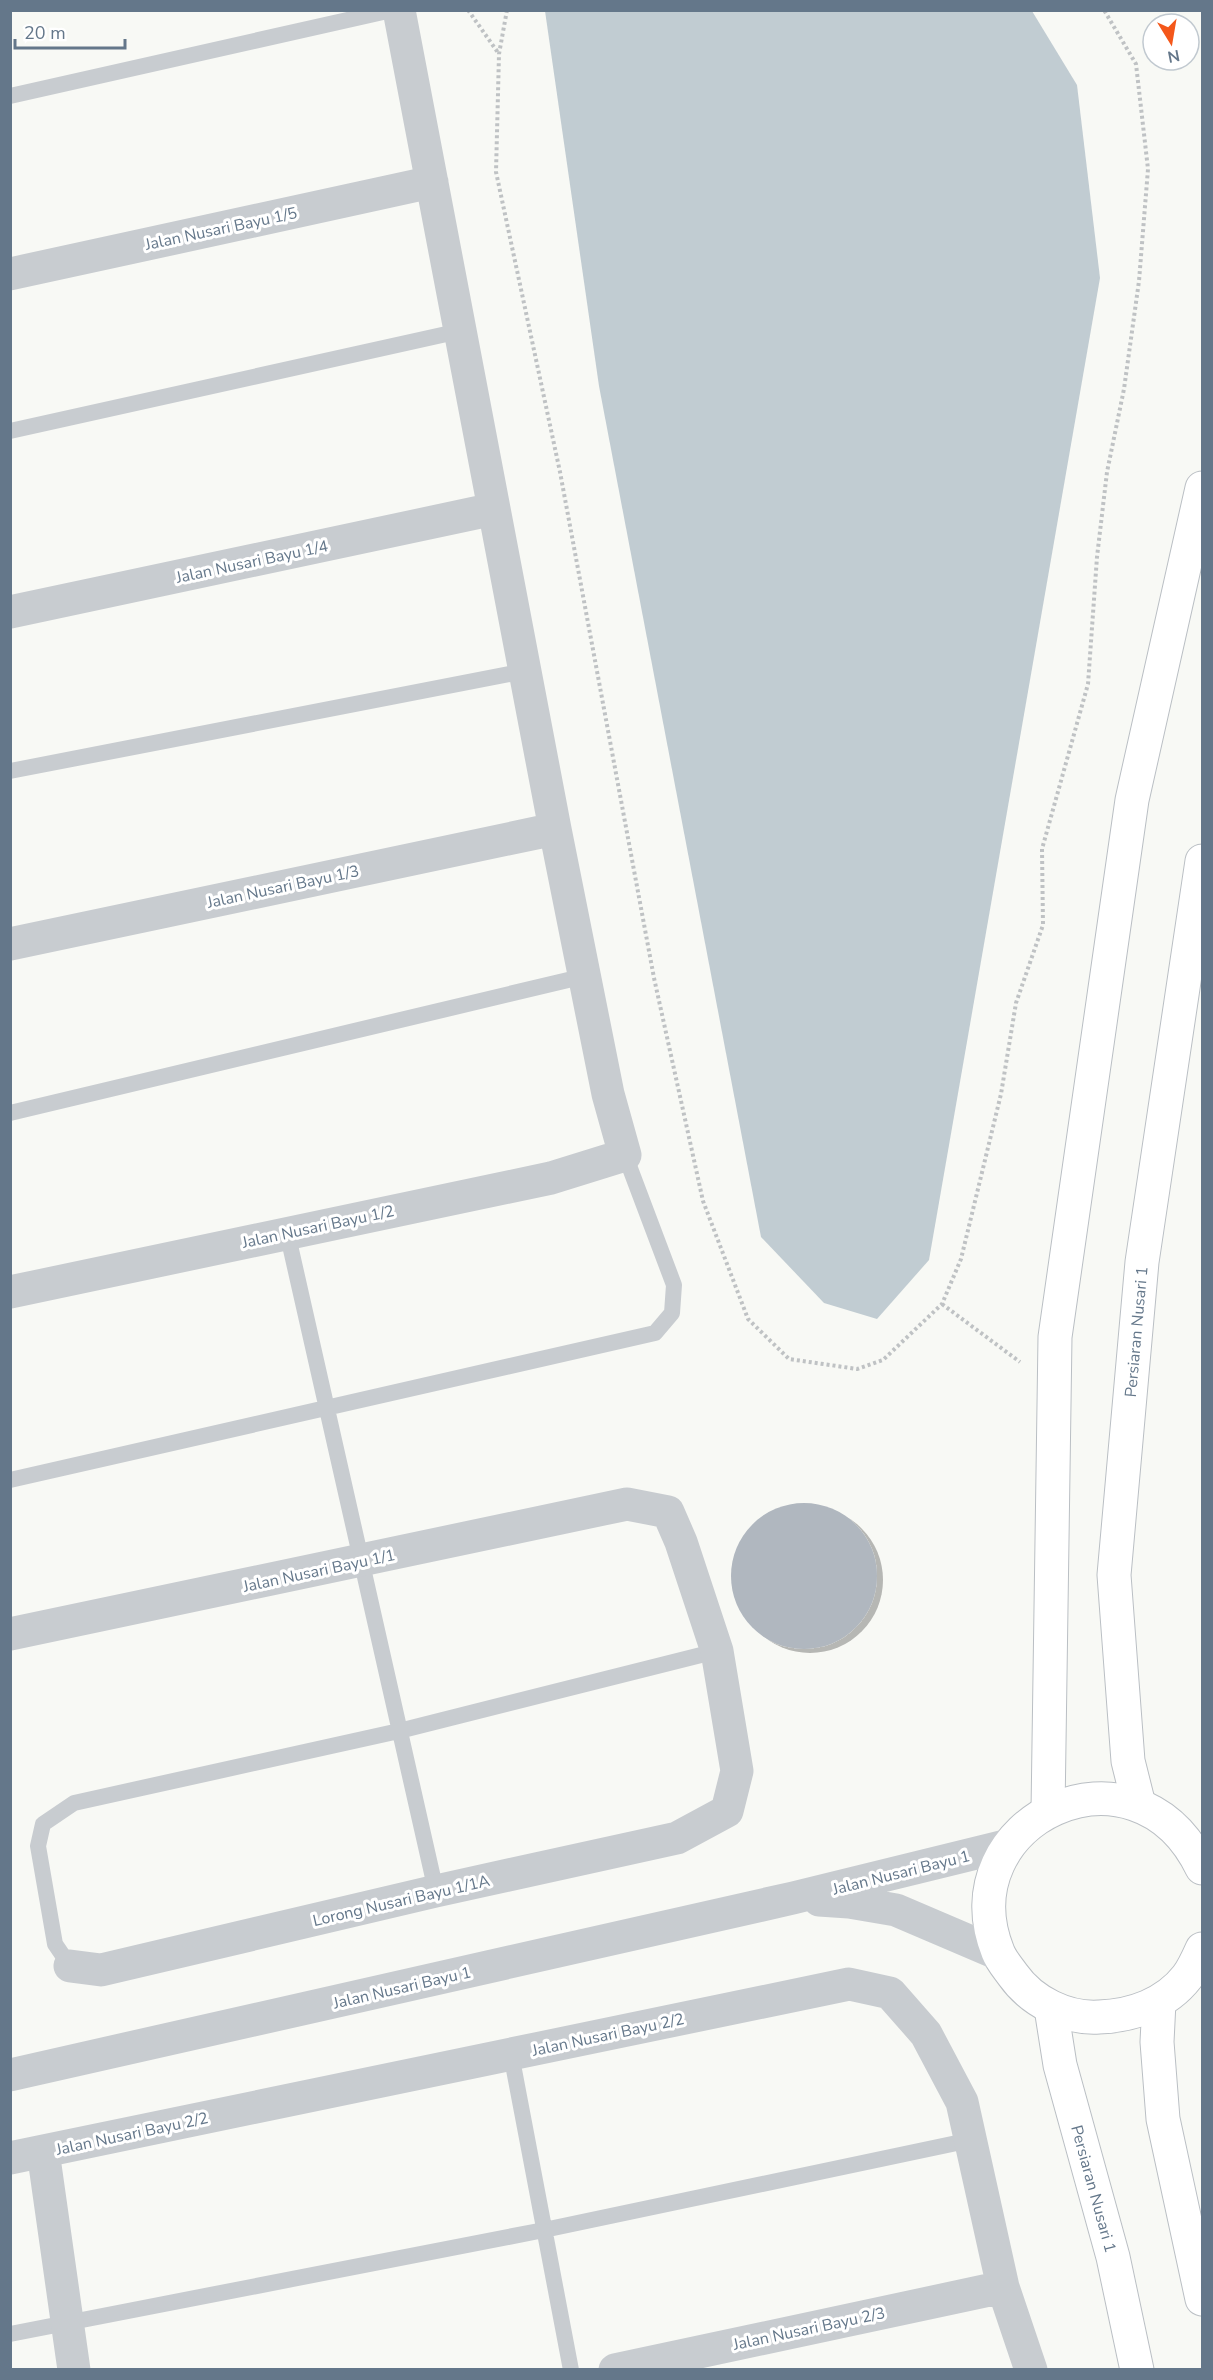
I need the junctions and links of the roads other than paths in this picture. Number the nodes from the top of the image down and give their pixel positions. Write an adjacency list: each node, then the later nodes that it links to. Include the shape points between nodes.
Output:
1 (392, 10): 3 (lane)
2 (399, 10): 4 (street)
3 (10, 96)
4 (432, 182): 5 (street, Jalan Nusari Bayu 1/5); 6 (street)
5 (10, 274)
6 (460, 331): 7 (lane); 9 (street)
7 (10, 431)
8 (1203, 488): 28 (main road, via 1132,800 1055,1337)
9 (494, 509): 10 (street, Jalan Nusari Bayu 1/4); 11 (street)
10 (10, 612)
11 (525, 671): 12 (lane); 13 (street)
12 (10, 771)
13 (555, 829): 15 (street, Jalan Nusari Bayu 1/3); 16 (street)
14 (1203, 861): 27 (main road, Persiaran Nusari 1, via 1142,1262 1114,1575 1128,1761)
15 (10, 944)
16 (585, 976): 17 (lane); 18 (street, via 608,1094)
17 (10, 1113)
18 (625, 1155): 19 (street, Jalan Nusari Bayu 1/2, via 551,1178); 21 (lane, via 674,1285 672,1313 655,1333)
19 (287, 1232): 20 (street, Jalan Nusari Bayu 1/2); 21 (lane)
20 (10, 1292)
21 (327, 1408): 22 (lane); 23 (lane)
22 (10, 1480)
23 (361, 1561): 24 (street, Jalan Nusari Bayu 1/1); 25 (street, Jalan Nusari Bayu 1/1, via 627,1504 668,1512); 26 (lane)
24 (10, 1634)
25 (717, 1651): 26 (lane); 31 (street, Lorong Nusari Bayu 1/1A, via 737,1771 727,1811 677,1838)
26 (399, 1731): 31 (lane); 35 (lane, via 74,1803 44,1824 38,1846 55,1944)
27 (1139, 1805): 28 (main road, via 1109,1798 1077,1800); 30 (main road, via 1168,1821 1192,1846)
28 (1048, 1811): 29 (main road, via 1026,1826)
29 (1009, 1845): 32 (street, Jalan Nusari Bayu 1); 34 (main road, via 993,1879 989,1917)
30 (1203, 1868)
31 (435, 1891): 35 (street, Lorong Nusari Bayu 1/1A, via 101,1970)
32 (793, 1898): 34 (street, Jalan Nusari Bayu 1, via 896,1910); 39 (street, Jalan Nusari Bayu 1)
33 (1203, 1949): 36 (main road, via 1187,1977)
34 (999, 1953): 37 (main road, via 1020,1985)
35 (70, 1966)
36 (1159, 2002): 37 (main road, via 1124,2016 1087,2018); 45 (main road, via 1157,2042 1163,2119)
37 (1051, 2008): 52 (main road, Persiaran Nusari 1, via 1060,2065 1113,2257)
38 (511, 2054): 40 (street, Jalan Nusari Bayu 2/2, via 849,1984 890,1993 926,2034 962,2102); 41 (street, Jalan Nusari Bayu 2/2); 43 (lane)
39 (12, 2065)
40 (971, 2140): 43 (lane); 44 (street, Jalan Nusari Bayu 2/2)
41 (43, 2151): 42 (street, Jalan Nusari Bayu 2/2); 46 (street)
42 (10, 2158)
43 (544, 2230): 46 (lane); 49 (lane)
44 (1003, 2287): 50 (street, Jalan Nusari Bayu 2/3); 51 (street, Jalan Nusari Bayu 2/2)
45 (1203, 2299)
46 (68, 2324): 47 (lane); 48 (street)
47 (10, 2334)
48 (74, 2370)
49 (571, 2370)
50 (615, 2370)
51 (1031, 2370)
52 (1137, 2370)

